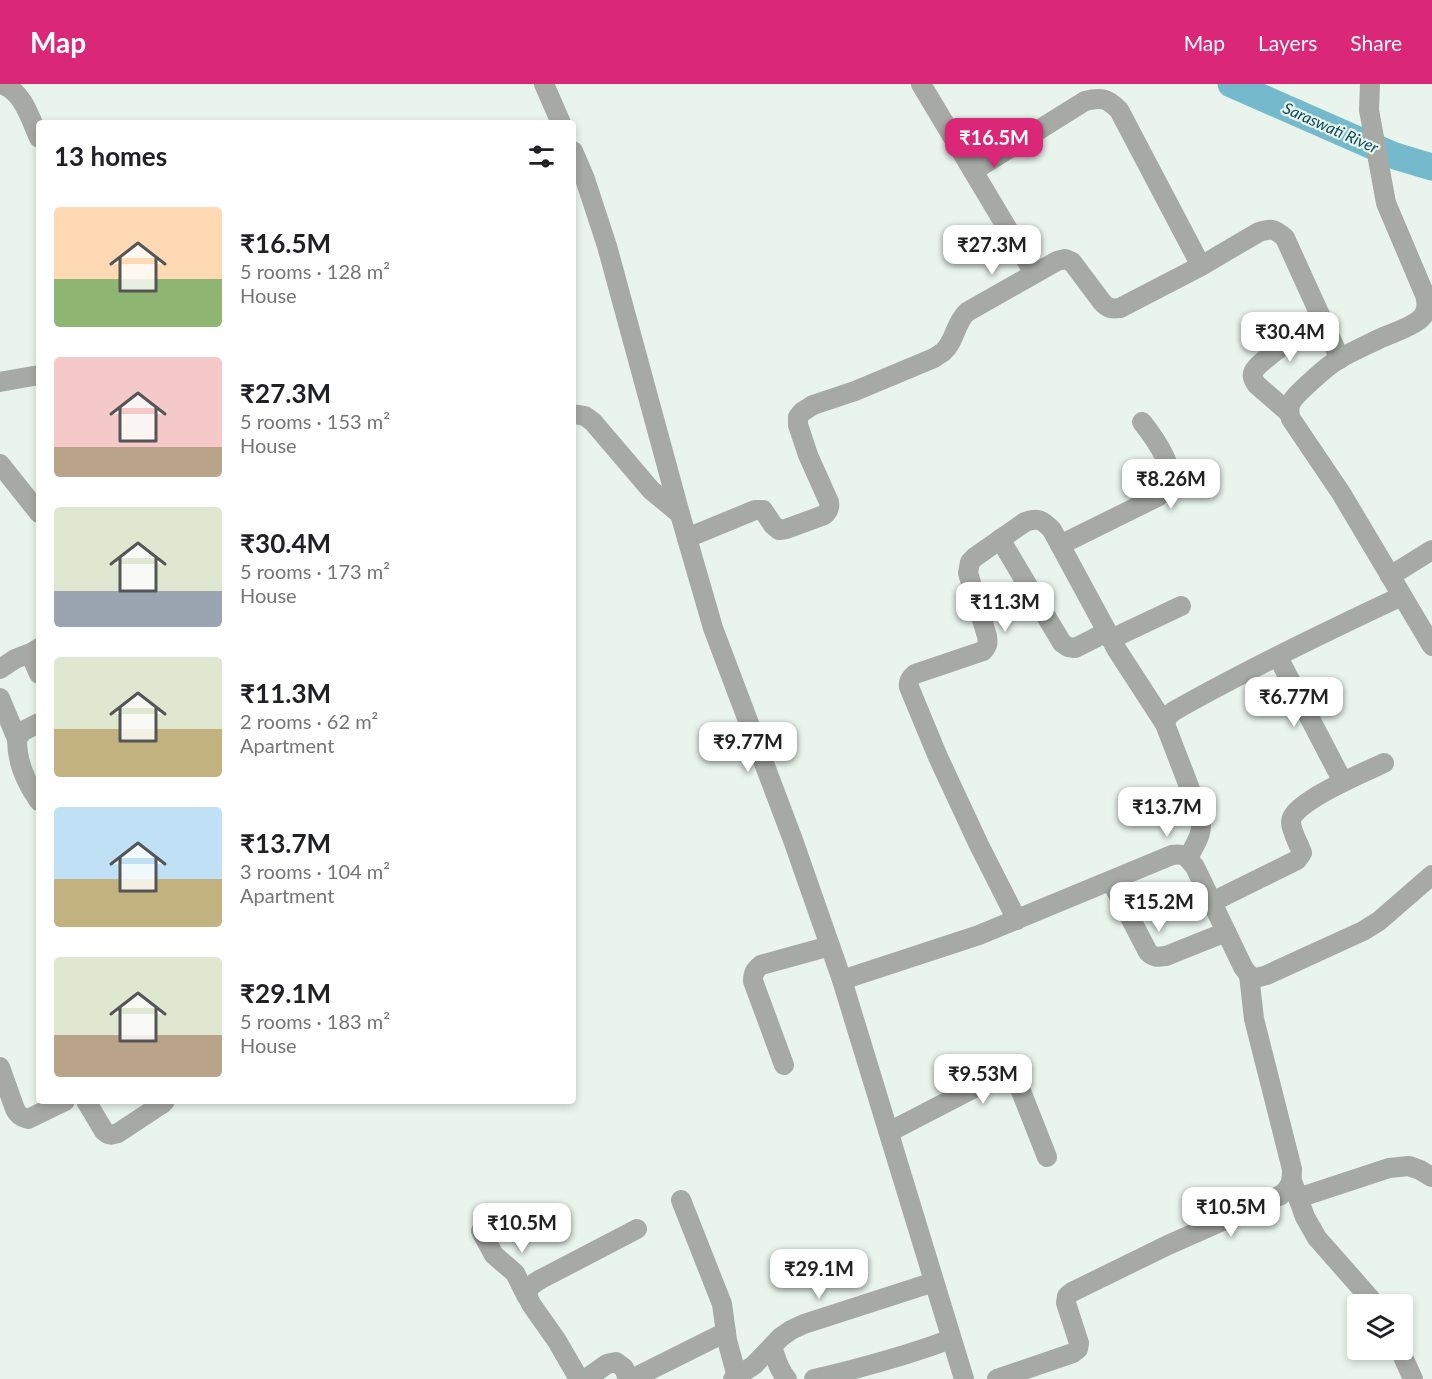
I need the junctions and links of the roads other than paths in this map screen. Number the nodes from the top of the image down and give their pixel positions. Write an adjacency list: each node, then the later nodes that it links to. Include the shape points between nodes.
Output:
1 (0, 84): 6 (street, via 16,93)
2 (544, 84): 5 (street)
3 (921, 84): 8 (street)
4 (1370, 84): 11 (street, via 1369,110 1386,203)
5 (560, 120)
6 (36, 131)
7 (576, 159): 21 (street, via 607,246)
8 (974, 171): 9 (street, via 1085,101 1106,100 1119,110); 10 (street)
9 (1202, 266): 10 (street, via 1112,309 1107,308 1072,262 1057,261); 12 (street, via 1259,232 1276,230 1285,238)
10 (1034, 273): 22 (street, via 962,316 947,347 934,358 802,412 798,425 829,502 828,512 779,530 763,510 755,510)
11 (1429, 313): 13 (street)
12 (1320, 315): 13 (street); 16 (street, via 1252,374 1257,385)
13 (1340, 359): 16 (street, via 1296,395)
14 (36, 376): 15 (street)
15 (0, 382)
16 (1288, 412): 26 (street)
17 (576, 414): 21 (street, via 593,422 651,490)
18 (1142, 422): 24 (street, via 1168,467 1170,483 1166,490)
19 (0, 464): 20 (street)
20 (36, 509)
21 (680, 514): 22 (street)
22 (687, 538): 48 (street, via 713,628)
23 (1000, 539): 24 (street, via 1033,519 1045,522); 29 (street, via 1062,643 1075,648); 46 (street, via 975,557 968,568 987,647 915,674 908,682 938,757)
24 (1060, 545): 29 (street)
25 (1432, 550): 26 (street)
26 (1390, 576): 27 (street)
27 (1402, 596): 30 (street); 32 (street)
28 (1181, 606): 29 (street)
29 (1109, 636): 37 (street)
30 (1432, 646)
31 (36, 650): 33 (street, via 32,658); 34 (street)
32 (1278, 657): 37 (street, via 1174,711); 40 (street)
33 (36, 667)
34 (0, 669)
35 (0, 698): 38 (street)
36 (36, 724): 38 (street)
37 (1165, 724): 42 (street, via 1202,823 1201,834)
38 (17, 739): 41 (street, via 22,770)
39 (1384, 763): 40 (street)
40 (1344, 782): 45 (street, via 1293,815 1291,825 1302,853 1297,860)
41 (36, 796)
42 (1188, 858): 44 (street, via 1172,855); 45 (street)
43 (1432, 875): 49 (street, via 1363,931 1267,975)
44 (1112, 881): 46 (street); 47 (street, via 1151,955 1166,956)
45 (1212, 902): 47 (street)
46 (1017, 920): 50 (street)
47 (1226, 932): 49 (street)
48 (830, 946): 50 (street); 51 (street, via 769,963 753,975)
49 (1249, 975): 59 (street, via 1254,1019)
50 (842, 980): 56 (street)
51 (784, 1065)
52 (0, 1067): 53 (street, via 18,1115 28,1119)
53 (59, 1104)
54 (88, 1104): 55 (street, via 104,1131 112,1135)
55 (162, 1104)
56 (889, 1132): 57 (street, via 1005,1073 1017,1081); 63 (street)
57 (1047, 1156)
58 (1432, 1177): 59 (street, via 1409,1166)
59 (1295, 1189): 64 (street, via 1317,1238); 77 (street, via 1072,1292 1065,1299 1078,1349)
60 (681, 1200): 66 (street, via 722,1304)
61 (636, 1229): 65 (street, via 531,1285)
62 (481, 1232): 65 (street, via 494,1255 515,1273)
63 (934, 1282): 67 (street); 68 (street, via 804,1324)
64 (1366, 1294)
65 (528, 1297): 71 (street)
66 (726, 1332): 70 (street); 73 (street)
67 (951, 1339): 75 (street, via 863,1368); 76 (street)
68 (772, 1347): 70 (street); 74 (street)
69 (1404, 1360): 78 (street)
70 (735, 1378)
71 (579, 1379)
72 (586, 1379): 73 (street, via 616,1362)
73 (630, 1379)
74 (787, 1379)
75 (814, 1379)
76 (964, 1379)
77 (997, 1379)
78 (1413, 1379)

